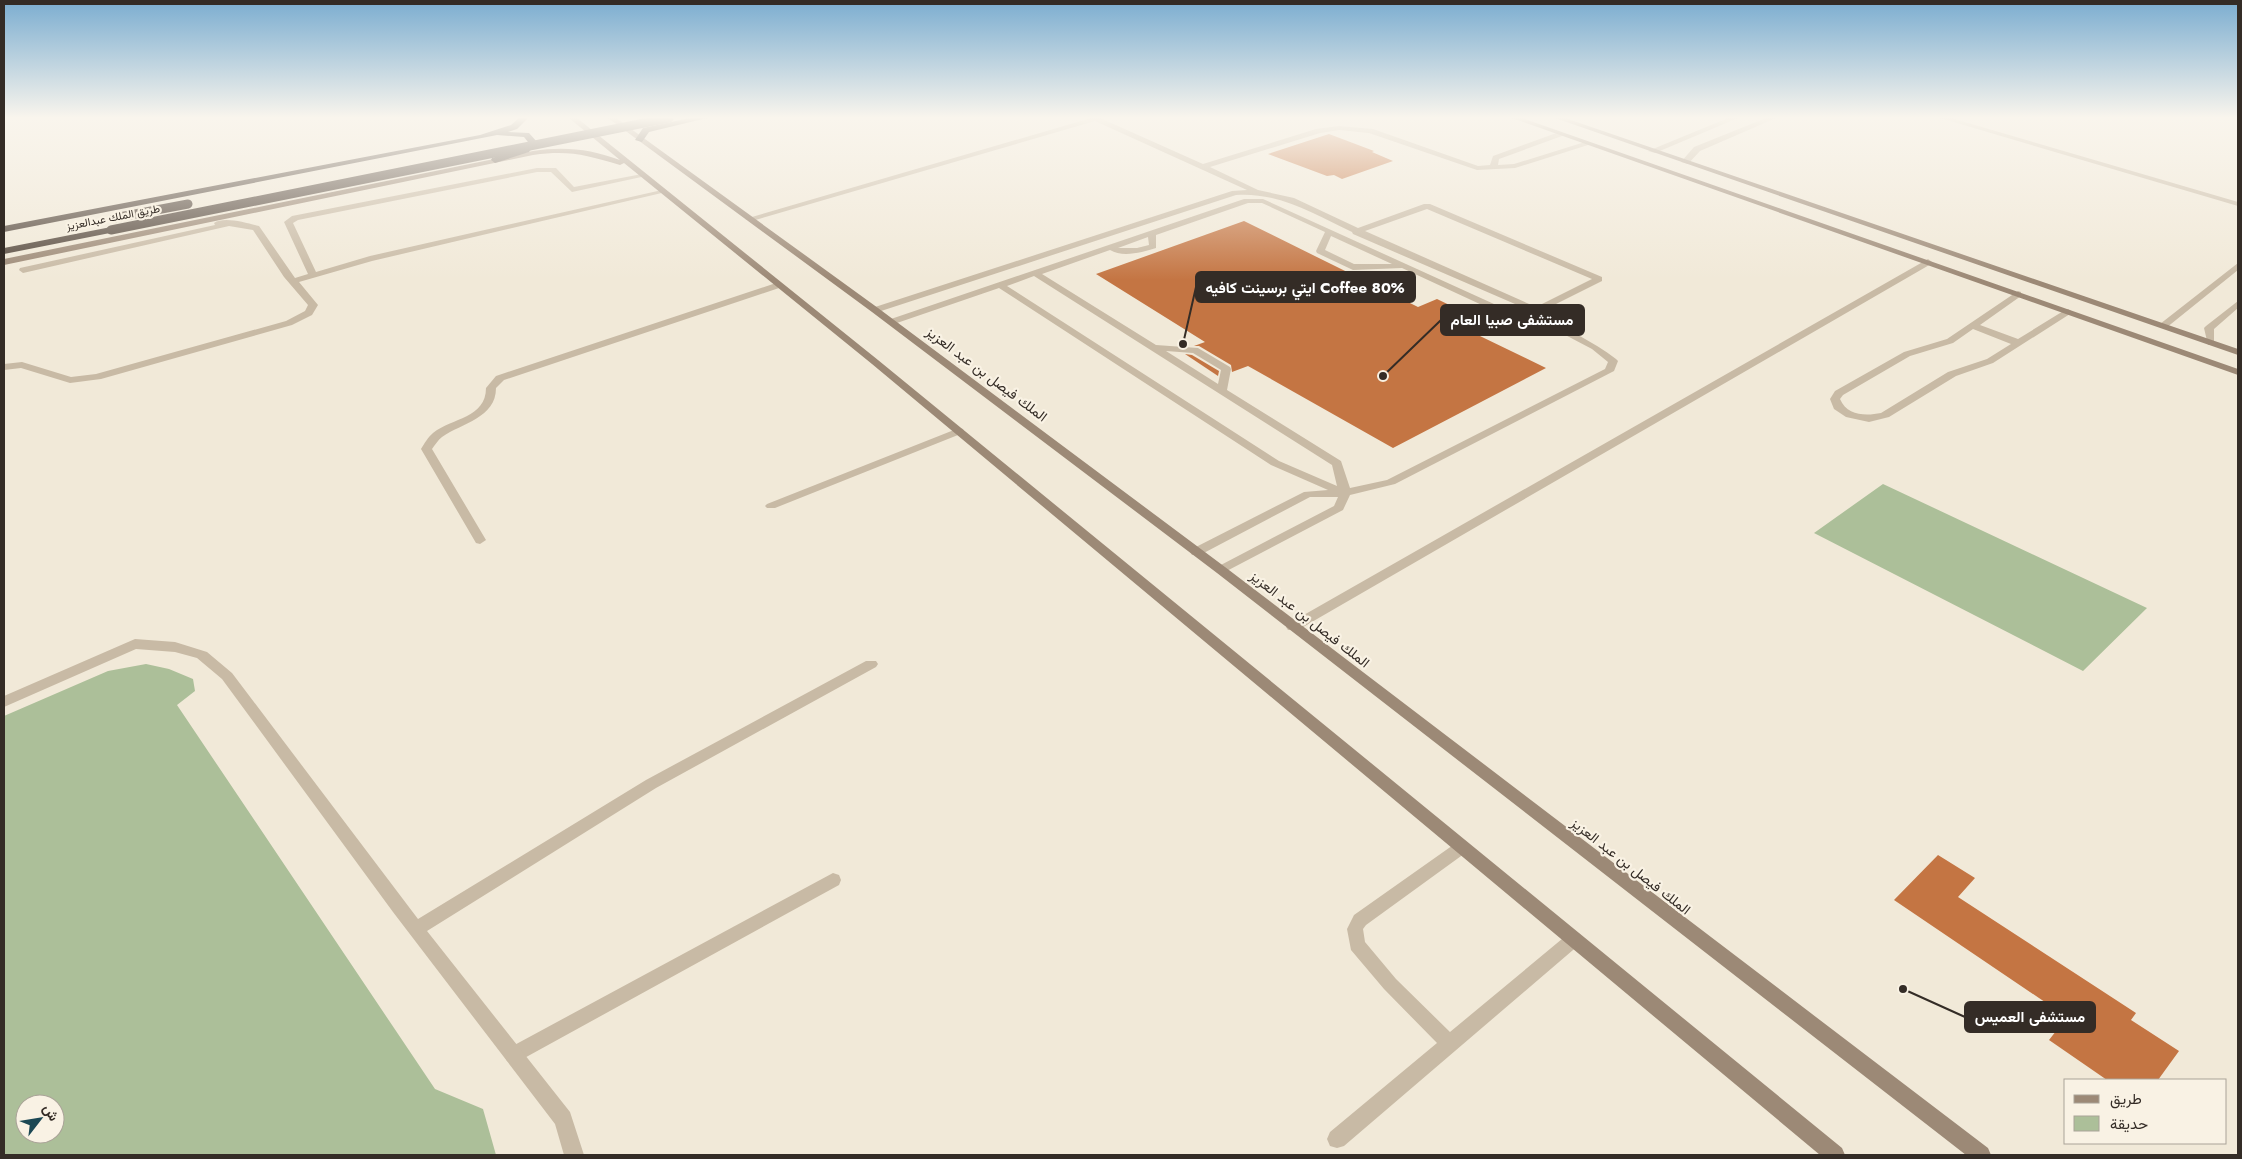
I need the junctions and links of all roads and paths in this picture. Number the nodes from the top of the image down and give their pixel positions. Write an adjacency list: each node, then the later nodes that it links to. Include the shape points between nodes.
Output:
1 (297, 172): 23 (highway)
2 (350, 172): 27 (highway, طريق الملك عبدالعزيز, bridge)
3 (400, 172): 28 (highway, طريق الملك عبدالعزيز, bridge)
4 (438, 172): 21 (street)
5 (526, 172): 36 (street, via 294,218 288,222)
6 (555, 172): 7 (street, via 572,190)
7 (638, 172): 16 (street)
8 (684, 172): 20 (street, الملك فيصل بن عبد العزيز)
9 (912, 172): 20 (street)
10 (1214, 172): 15 (street)
11 (1669, 172): 31 (street)
12 (1714, 172): 47 (street)
13 (2129, 172): 19 (street)
14 (2156, 172): 17 (street)
15 (1256, 191): 18 (street); 24 (street, via 1270,192 1291,200); 42 (street, via 1235,193)
16 (662, 192): 36 (street); 38 (street)
17 (2238, 196)
18 (1256, 201): 25 (street, via 1263,201); 35 (street, via 1236,204)
19 (2238, 204)
20 (749, 219): 42 (street, الملك فيصل بن عبد العزيز)
21 (209, 221): 22 (street); 30 (street)
22 (226, 225): 34 (street); 37 (street, via 256,228)
23 (4, 229)
24 (1360, 231): 26 (street); 29 (street); 43 (street, via 1427,206 1599,279)
25 (1329, 232): 26 (street); 32 (street, via 1320,251 1353,267)
26 (1342, 238): 32 (street)
27 (4, 239)
28 (4, 251)
29 (1420, 260): 32 (street); 43 (street)
30 (4, 262)
31 (1928, 262): 40 (street); 62 (street)
32 (1403, 266): 48 (street, via 1512,316)
33 (2238, 266): 47 (street)
34 (23, 270)
35 (1035, 274): 39 (street); 51 (street)
36 (312, 275): 37 (street)
37 (293, 281): 53 (street, via 314,305 309,314 288,323 82,379 55,377 22,365)
38 (779, 285): 56 (street); 59 (street, via 500,378 491,388 491,399 484,410 436,436 426,449)
39 (1000, 285): 45 (street); 57 (street, via 1275,463)
40 (2018, 294): 44 (street); 46 (street)
41 (2238, 304): 50 (street, via 2210,328)
42 (875, 310): 45 (street, الملك فيصل بن عبد العزيز)
43 (1535, 311): 48 (street)
44 (2068, 312): 49 (street); 54 (street)
45 (891, 322): 60 (street, الملك فيصل بن عبد العزيز)
46 (1974, 326): 49 (street); 49 (street, via 1950,341 1907,354 1839,392 1835,399 1838,407 1850,415 1869,419 1885,415 1952,374 1990,361)
47 (2163, 326): 50 (street)
48 (1558, 328): 57 (street, via 1596,347 1613,361 1609,372 1391,482)
49 (2018, 343)
50 (2211, 343): 52 (street)
51 (1153, 348): 55 (street); 55 (street, via 1195,350 1226,369)
52 (2238, 352)
53 (4, 367)
54 (2238, 372)
55 (1222, 391): 57 (street, via 1337,463)
56 (959, 431): 58 (street); 65 (street)
57 (1345, 493): 60 (street, via 1308,494); 61 (street, via 1339,508)
58 (771, 506)
59 (480, 540)
60 (1196, 552): 61 (street, الملك فيصل بن عبد العزيز)
61 (1221, 570): 62 (street, الملك فيصل بن عبد العزيز)
62 (1293, 627): 74 (street, الملك فيصل بن عبد العزيز)
63 (871, 664): 67 (street, via 651,784)
64 (4, 702): 67 (street, via 135,644 175,646 202,654 226,676)
65 (1462, 847): 68 (street); 69 (street, via 1360,920 1355,929 1357,945 1390,984)
66 (833, 880): 70 (street)
67 (416, 929): 70 (street)
68 (1574, 939): 69 (street); 73 (street)
69 (1450, 1044): 71 (street)
70 (513, 1055): 72 (street, via 563,1119)
71 (1338, 1139)
72 (574, 1155)
73 (1835, 1155)
74 (1981, 1155)

